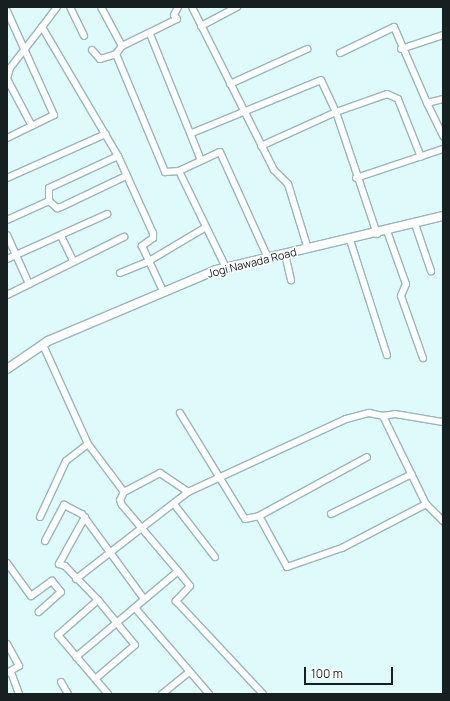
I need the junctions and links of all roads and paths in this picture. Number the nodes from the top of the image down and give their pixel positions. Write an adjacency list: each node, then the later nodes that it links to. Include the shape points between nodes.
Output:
1 (70, 7): 12 (street)
2 (101, 7): 14 (street)
3 (178, 7): 10 (street, via 174,15 177,19)
4 (192, 7): 8 (street)
5 (237, 7): 8 (street)
6 (54, 8): 9 (street)
7 (7, 11): 13 (street)
8 (201, 26): 21 (street)
9 (42, 27): 13 (street); 28 (street)
10 (150, 34): 14 (street); 27 (street)
11 (443, 35): 16 (street)
12 (84, 36)
13 (25, 46): 20 (street, via 10,68); 26 (street, via 54,115)
14 (122, 46): 19 (street)
15 (307, 49): 21 (street)
16 (401, 49): 18 (street, via 394,27); 23 (street)
17 (92, 50): 19 (street, via 100,59)
18 (340, 53)
19 (116, 54): 36 (street, via 165,172)
20 (7, 79): 26 (street)
21 (230, 84): 24 (street)
22 (443, 99): 23 (street)
23 (428, 103): 29 (street)
24 (244, 112): 25 (street, via 321,80); 27 (street); 31 (street)
25 (336, 112): 31 (street); 34 (street, via 387,94 398,99); 39 (street)
26 (32, 126): 30 (street)
27 (192, 133): 35 (street)
28 (106, 134): 33 (street); 38 (street)
29 (443, 136)
30 (7, 138)
31 (261, 146): 52 (street, via 274,170 288,184)
32 (443, 149): 34 (street)
33 (118, 156): 37 (street); 40 (street, via 49,188)
34 (421, 157): 39 (street)
35 (201, 160): 36 (street); 56 (street, via 220,152)
36 (179, 171): 45 (street)
37 (126, 176): 40 (street, via 61,207 57,208); 58 (street, via 153,234 153,238 142,246)
38 (7, 178)
39 (356, 178): 47 (street)
40 (50, 201): 43 (street)
41 (107, 214): 49 (street)
42 (443, 216): 44 (street, Jogi Nawada Road)
43 (7, 220)
44 (415, 224): 46 (street, Jogi Nawada Road); 60 (street)
45 (206, 227): 58 (street); 59 (street)
46 (387, 231): 47 (street, Jogi Nawada Road); 68 (street, via 406,284 401,296)
47 (377, 234): 51 (street, Jogi Nawada Road)
48 (7, 235): 54 (street)
49 (61, 236): 54 (street); 57 (street)
50 (124, 237): 57 (street)
51 (350, 240): 52 (street, Jogi Nawada Road); 67 (street)
52 (308, 249): 53 (street, Jogi Nawada Road)
53 (285, 254): 56 (street, Jogi Nawada Road); 62 (street)
54 (16, 255): 55 (street); 63 (street)
55 (7, 258)
56 (268, 258): 59 (street, Jogi Nawada Road)
57 (73, 261): 63 (street)
58 (149, 261): 61 (street); 64 (street)
59 (226, 268): 64 (street, Jogi Nawada Road)
60 (431, 271)
61 (120, 273)
62 (291, 280)
63 (29, 284): 65 (street)
64 (163, 291): 66 (street, Jogi Nawada Road)
65 (7, 295)
66 (43, 345): 69 (street, Jogi Nawada Road); 73 (street, via 76,412)
67 (387, 355)
68 (423, 358)
69 (7, 369)
70 (180, 413): 76 (street)
71 (383, 416): 72 (street, via 395,414); 75 (street); 76 (street, via 369,413 346,419)
72 (443, 422)
73 (88, 444): 77 (street); 83 (street, via 66,461)
74 (367, 457): 82 (street)
75 (412, 474): 80 (street); 81 (street)
76 (219, 477): 78 (street); 82 (street, via 243,518)
77 (124, 492): 78 (street, via 160,473); 86 (street, via 120,500 122,505)
78 (188, 492): 79 (street)
79 (174, 504): 86 (street); 89 (street)
80 (426, 504): 82 (street, via 342,548 287,567); 85 (street)
81 (331, 514)
82 (259, 516)
83 (40, 517)
84 (85, 517): 87 (street, via 64,505); 88 (street); 92 (street, via 58,564 65,566)
85 (443, 521)
86 (142, 528): 88 (street); 91 (street)
87 (45, 541)
88 (109, 553): 92 (street); 93 (street)
89 (215, 557)
90 (7, 563): 96 (street, via 31,596 52,581 61,592)
91 (178, 571): 93 (street); 109 (street, via 190,586 176,601)
92 (76, 579): 94 (street)
93 (144, 599): 95 (street)
94 (98, 600): 97 (street); 99 (street, via 58,634)
95 (136, 609): 97 (street); 100 (street)
96 (39, 612)
97 (118, 622): 99 (street); 102 (street, via 135,645)
98 (7, 644): 101 (street, via 20,666)
99 (76, 657): 102 (street)
100 (189, 672): 107 (street); 108 (street)
101 (9, 673): 104 (street)
102 (95, 679): 106 (street)
103 (61, 682): 105 (street)
104 (19, 694)
105 (68, 694)
106 (108, 694)
107 (162, 694)
108 (209, 694)
109 (263, 694)

